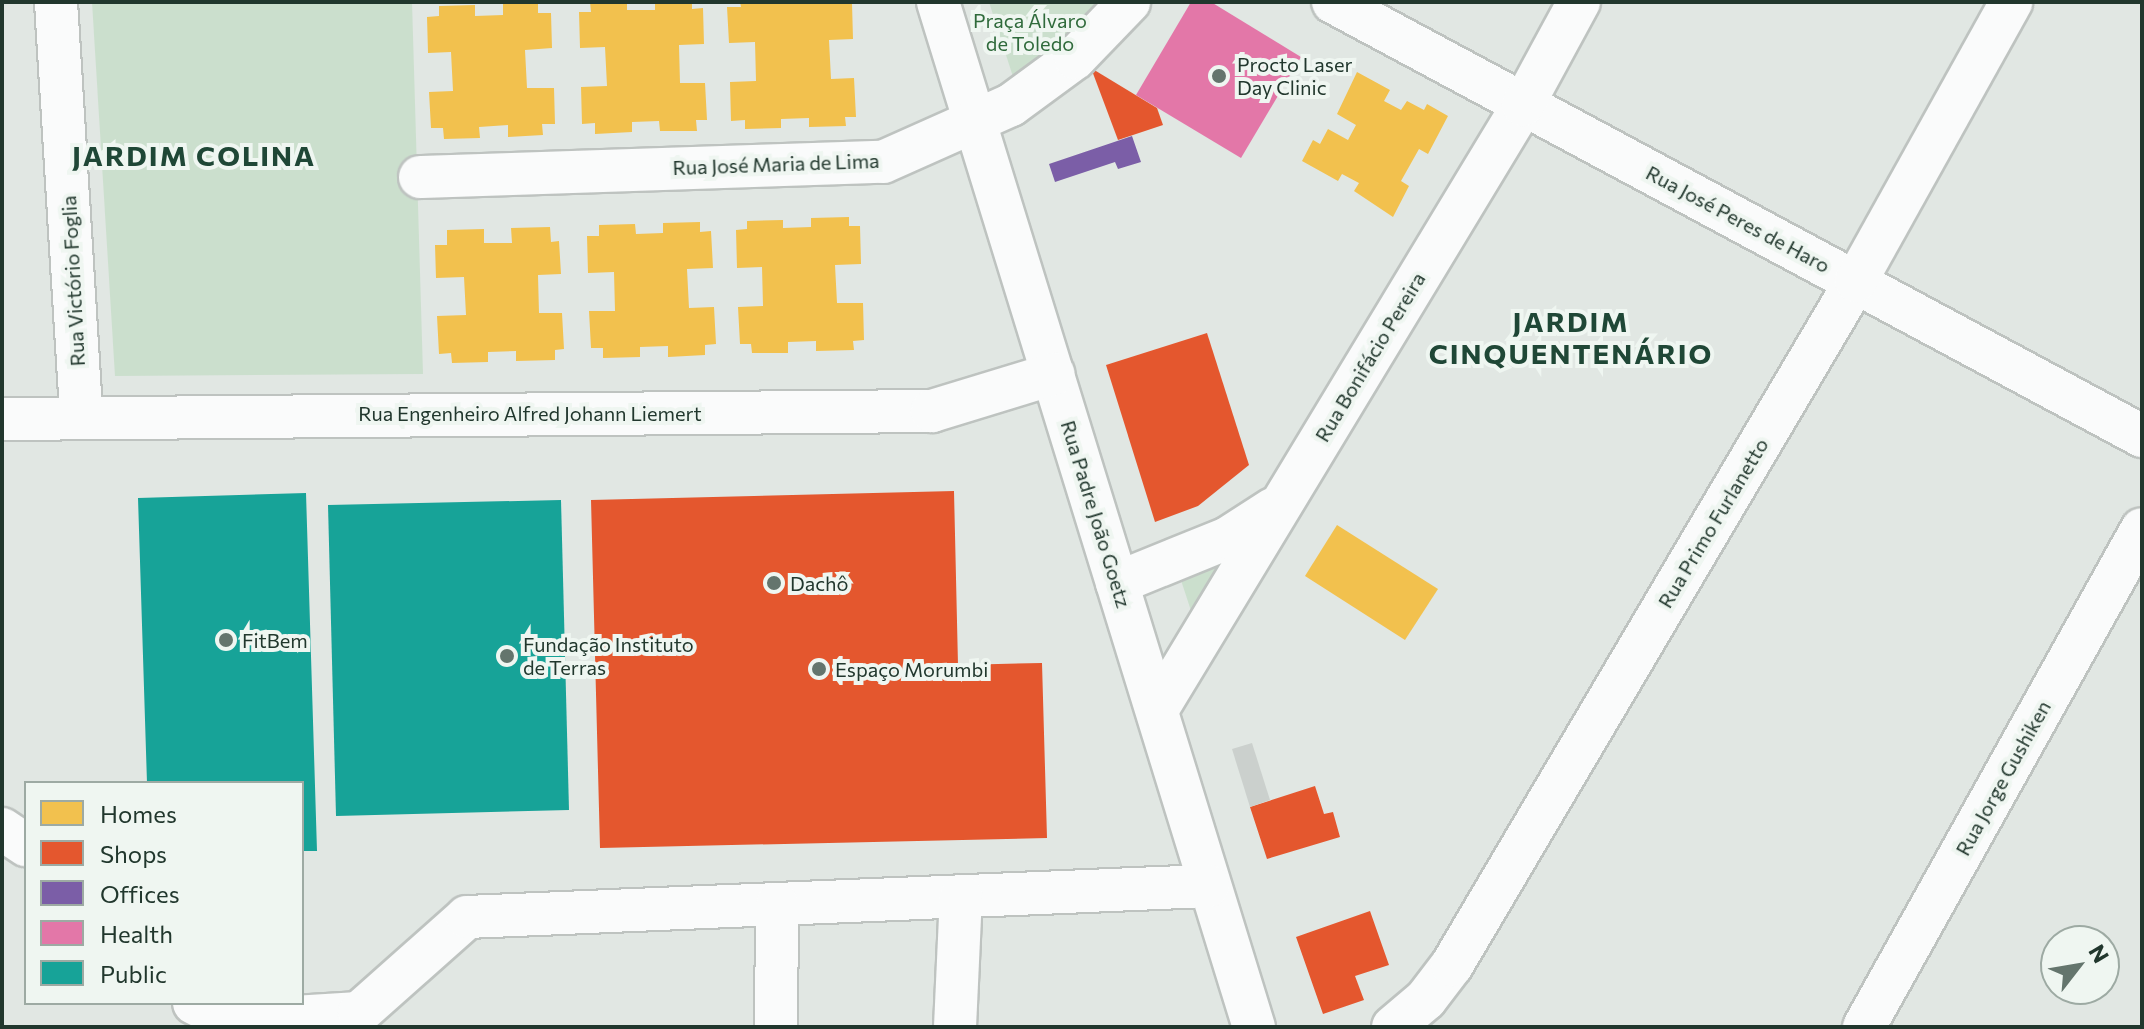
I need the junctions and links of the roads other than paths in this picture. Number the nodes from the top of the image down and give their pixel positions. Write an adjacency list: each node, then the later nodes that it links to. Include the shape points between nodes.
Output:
1 (56, 2): 12 (street, Rua Victório Foglia)
2 (938, 2): 8 (street, Rua Padre João Goetz)
3 (1129, 2): 8 (street, Rua José Maria de Lima, via 1075,58 1011,105)
4 (1333, 2): 7 (street, Rua José Peres de Haro)
5 (1579, 2): 7 (street, Rua Bonifácio Pereira)
6 (2011, 2): 10 (street, Rua Primo Furlanetto)
7 (1523, 105): 10 (street, Rua José Peres de Haro); 15 (street, Rua Bonifácio Pereira)
8 (975, 121): 9 (street, Rua José Maria de Lima, via 883,162); 11 (street, Rua Padre João Goetz)
9 (420, 177)
10 (1856, 281): 14 (street, Rua José Peres de Haro); 28 (street, Rua Primo Furlanetto, via 1452,965 1426,999)
11 (1053, 374): 12 (street, Rua Engenheiro Alfred Johann Liemert, via 932,411); 17 (street, Rua Padre João Goetz)
12 (81, 416): 13 (street, Rua Engenheiro Alfred Johann Liemert)
13 (2, 419)
14 (2142, 436)
15 (1281, 504): 17 (street, via 1228,538); 18 (street, Rua Bonifácio Pereira)
16 (2142, 529): 29 (street, Rua Jorge Gushiken)
17 (1117, 583): 18 (street, Rua Padre João Goetz)
18 (1157, 710): 21 (street, Rua Padre João Goetz)
19 (2, 829): 20 (street)
20 (24, 844)
21 (1208, 886): 22 (street); 27 (street, Rua Padre João Goetz)
22 (961, 896): 23 (street); 26 (street)
23 (777, 904): 24 (street, via 467,917 359,1013 229,1021); 25 (street)
24 (198, 1005)
25 (776, 1027)
26 (955, 1027)
27 (1254, 1027)
28 (1393, 1027)
29 (1864, 1027)

